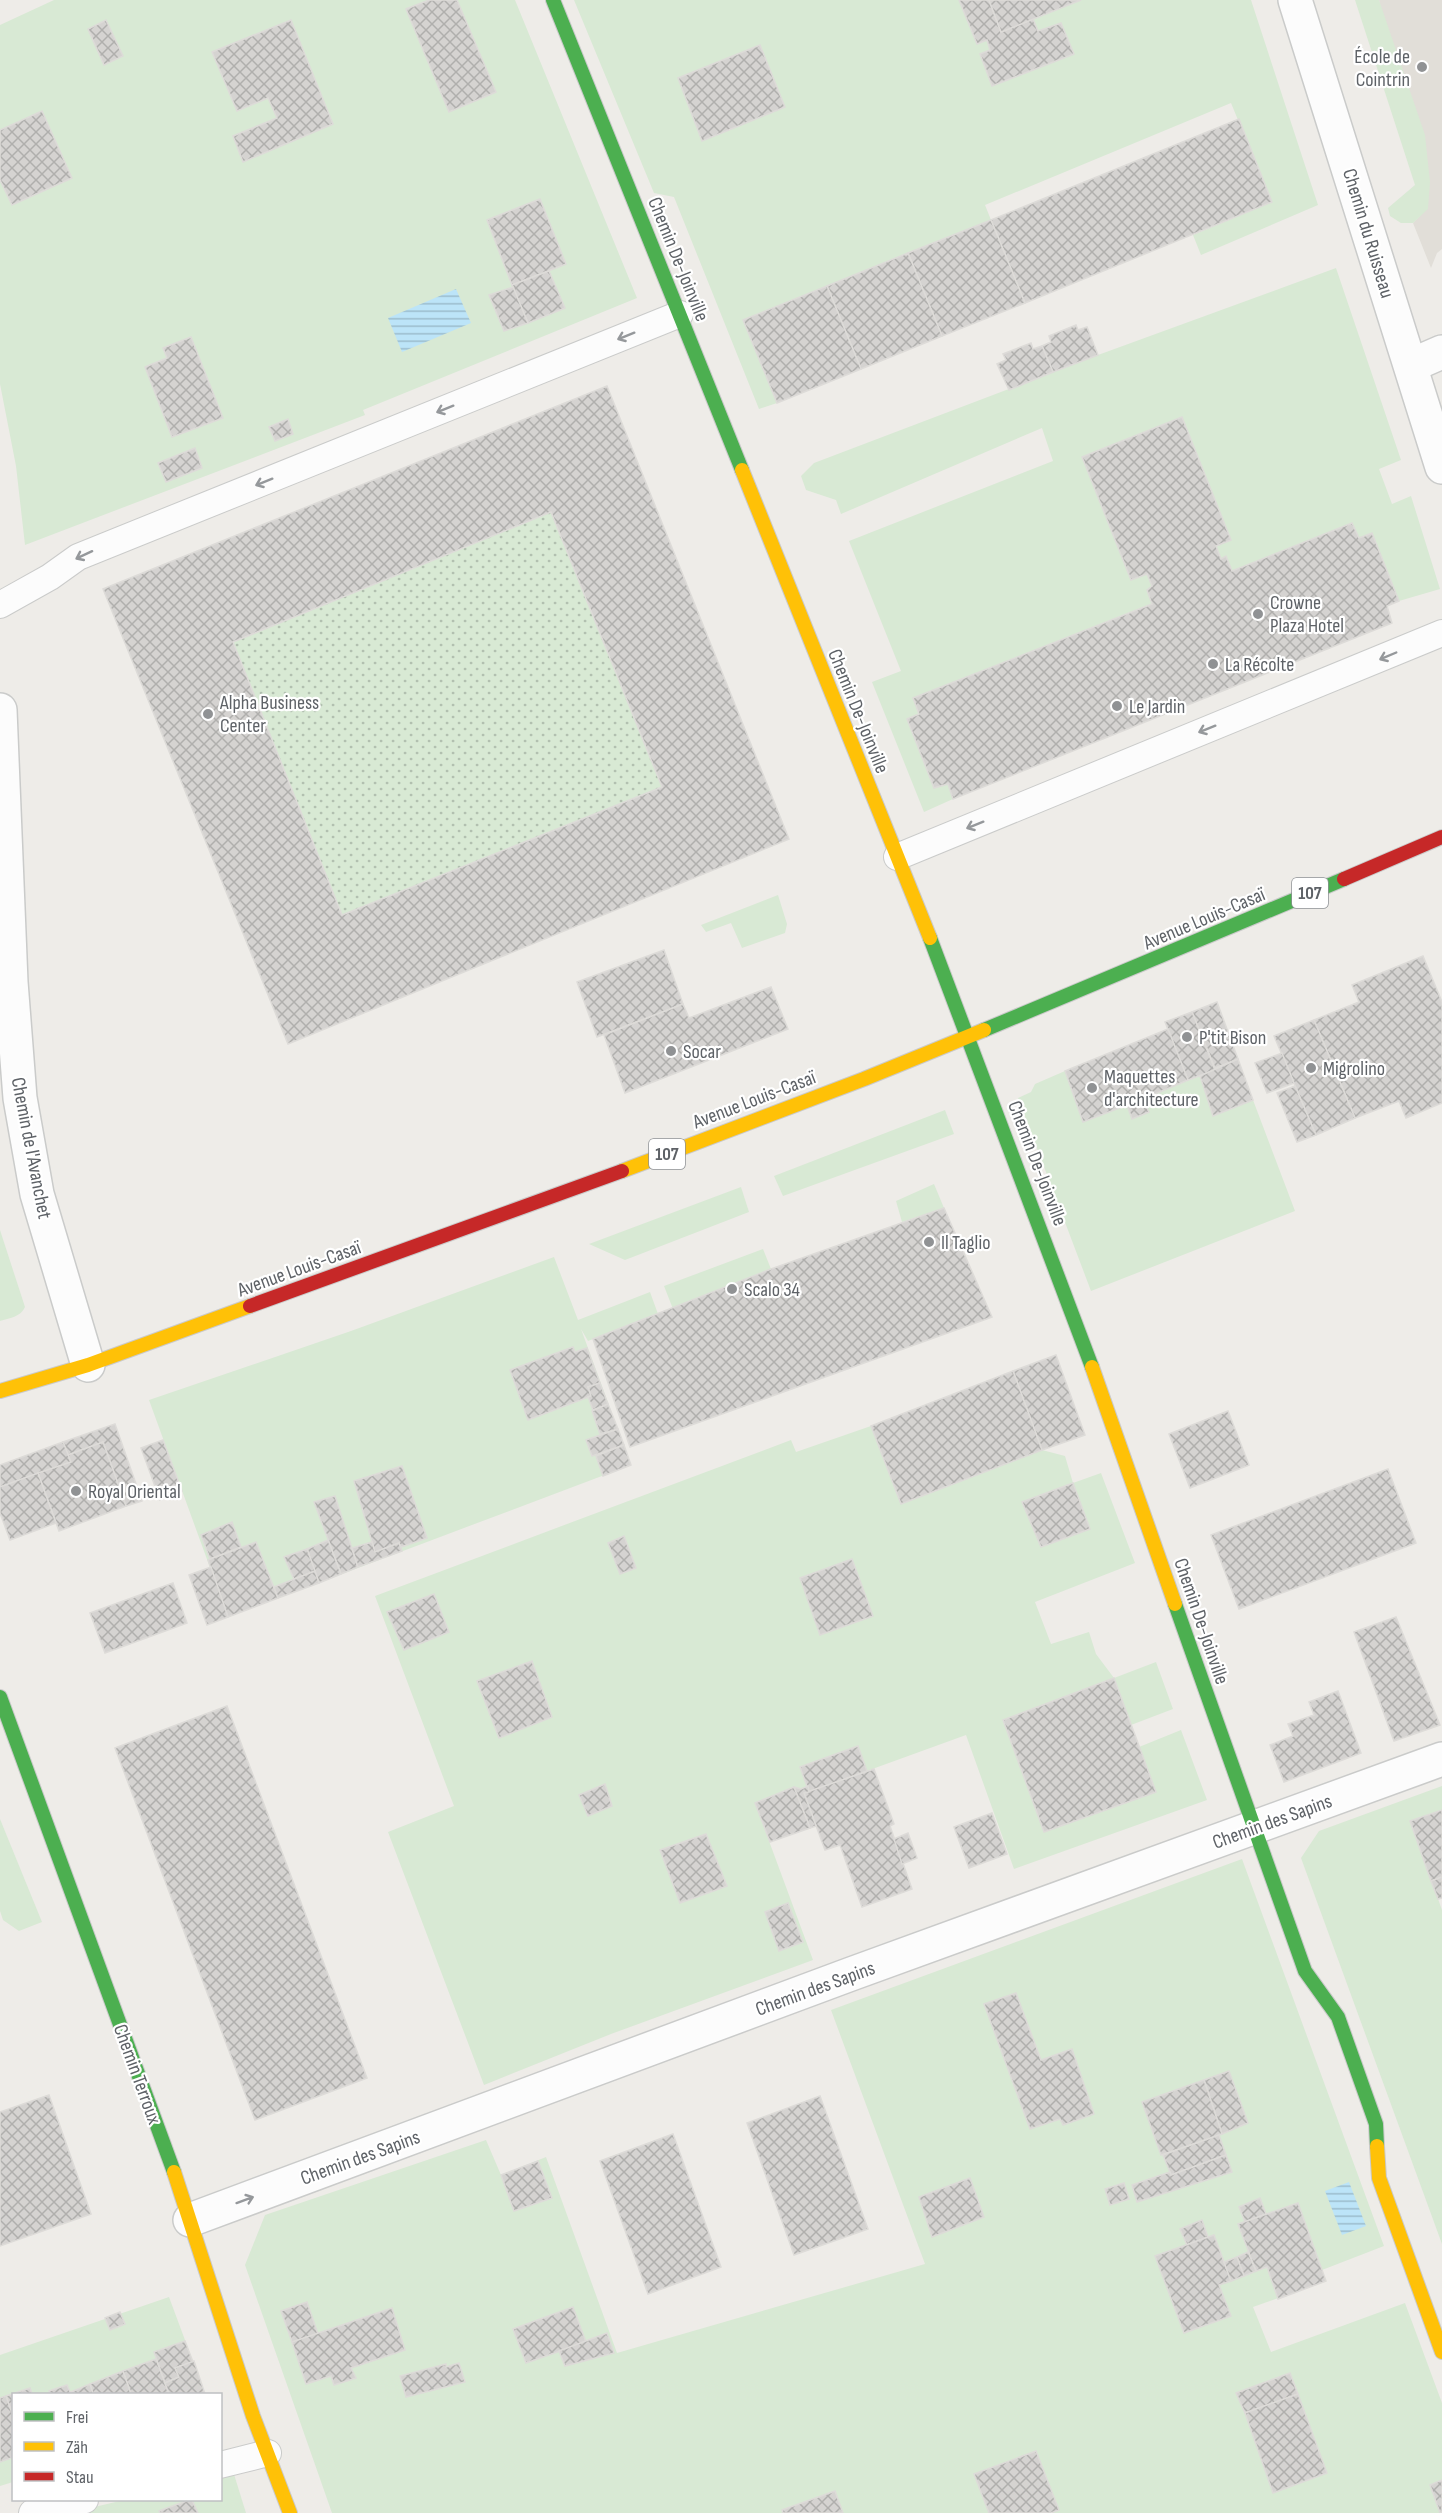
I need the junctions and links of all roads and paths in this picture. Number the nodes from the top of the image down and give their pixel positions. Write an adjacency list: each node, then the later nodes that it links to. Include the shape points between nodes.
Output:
1 (554, 0): 3 (street, Chemin De-Joinville)
2 (1295, 0): 5 (street, Chemin du Ruisseau)
3 (680, 314): 7 (lane, one-way to 7, via 78,557); 11 (street, Chemin De-Joinville)
4 (1442, 352): 5 (street)
5 (1412, 365): 6 (street, Chemin du Ruisseau)
6 (1442, 467)
7 (0, 606)
8 (1442, 633): 11 (lane, one-way to 11)
9 (0, 710): 13 (street, Chemin de l'Avanchet, via 11,982 20,1098 37,1194)
10 (1442, 837): 12 (street, Avenue Louis-Casaï / 107)
11 (897, 857): 12 (street, Chemin De-Joinville)
12 (968, 1036): 13 (street, Avenue Louis-Casaï / 107, via 596,1181); 17 (street, Chemin De-Joinville, via 1074,1315)
13 (88, 1365): 14 (street, Avenue Louis-Casaï / 107)
14 (0, 1391)
15 (0, 1697): 18 (street, Chemin Terroux)
16 (1442, 1759): 17 (street, Chemin des Sapins)
17 (1253, 1828): 18 (street, Chemin des Sapins, one-way to 17); 19 (street, Chemin De-Joinville, via 1305,1971 1338,2017 1376,2124 1379,2178)
18 (190, 2220): 20 (street, Chemin Terroux)
19 (1442, 2352)
20 (268, 2453): 21 (lane); 24 (street, Chemin Terroux)
21 (222, 2464)
22 (77, 2501): 23 (lane)
23 (32, 2513)
24 (290, 2513)

